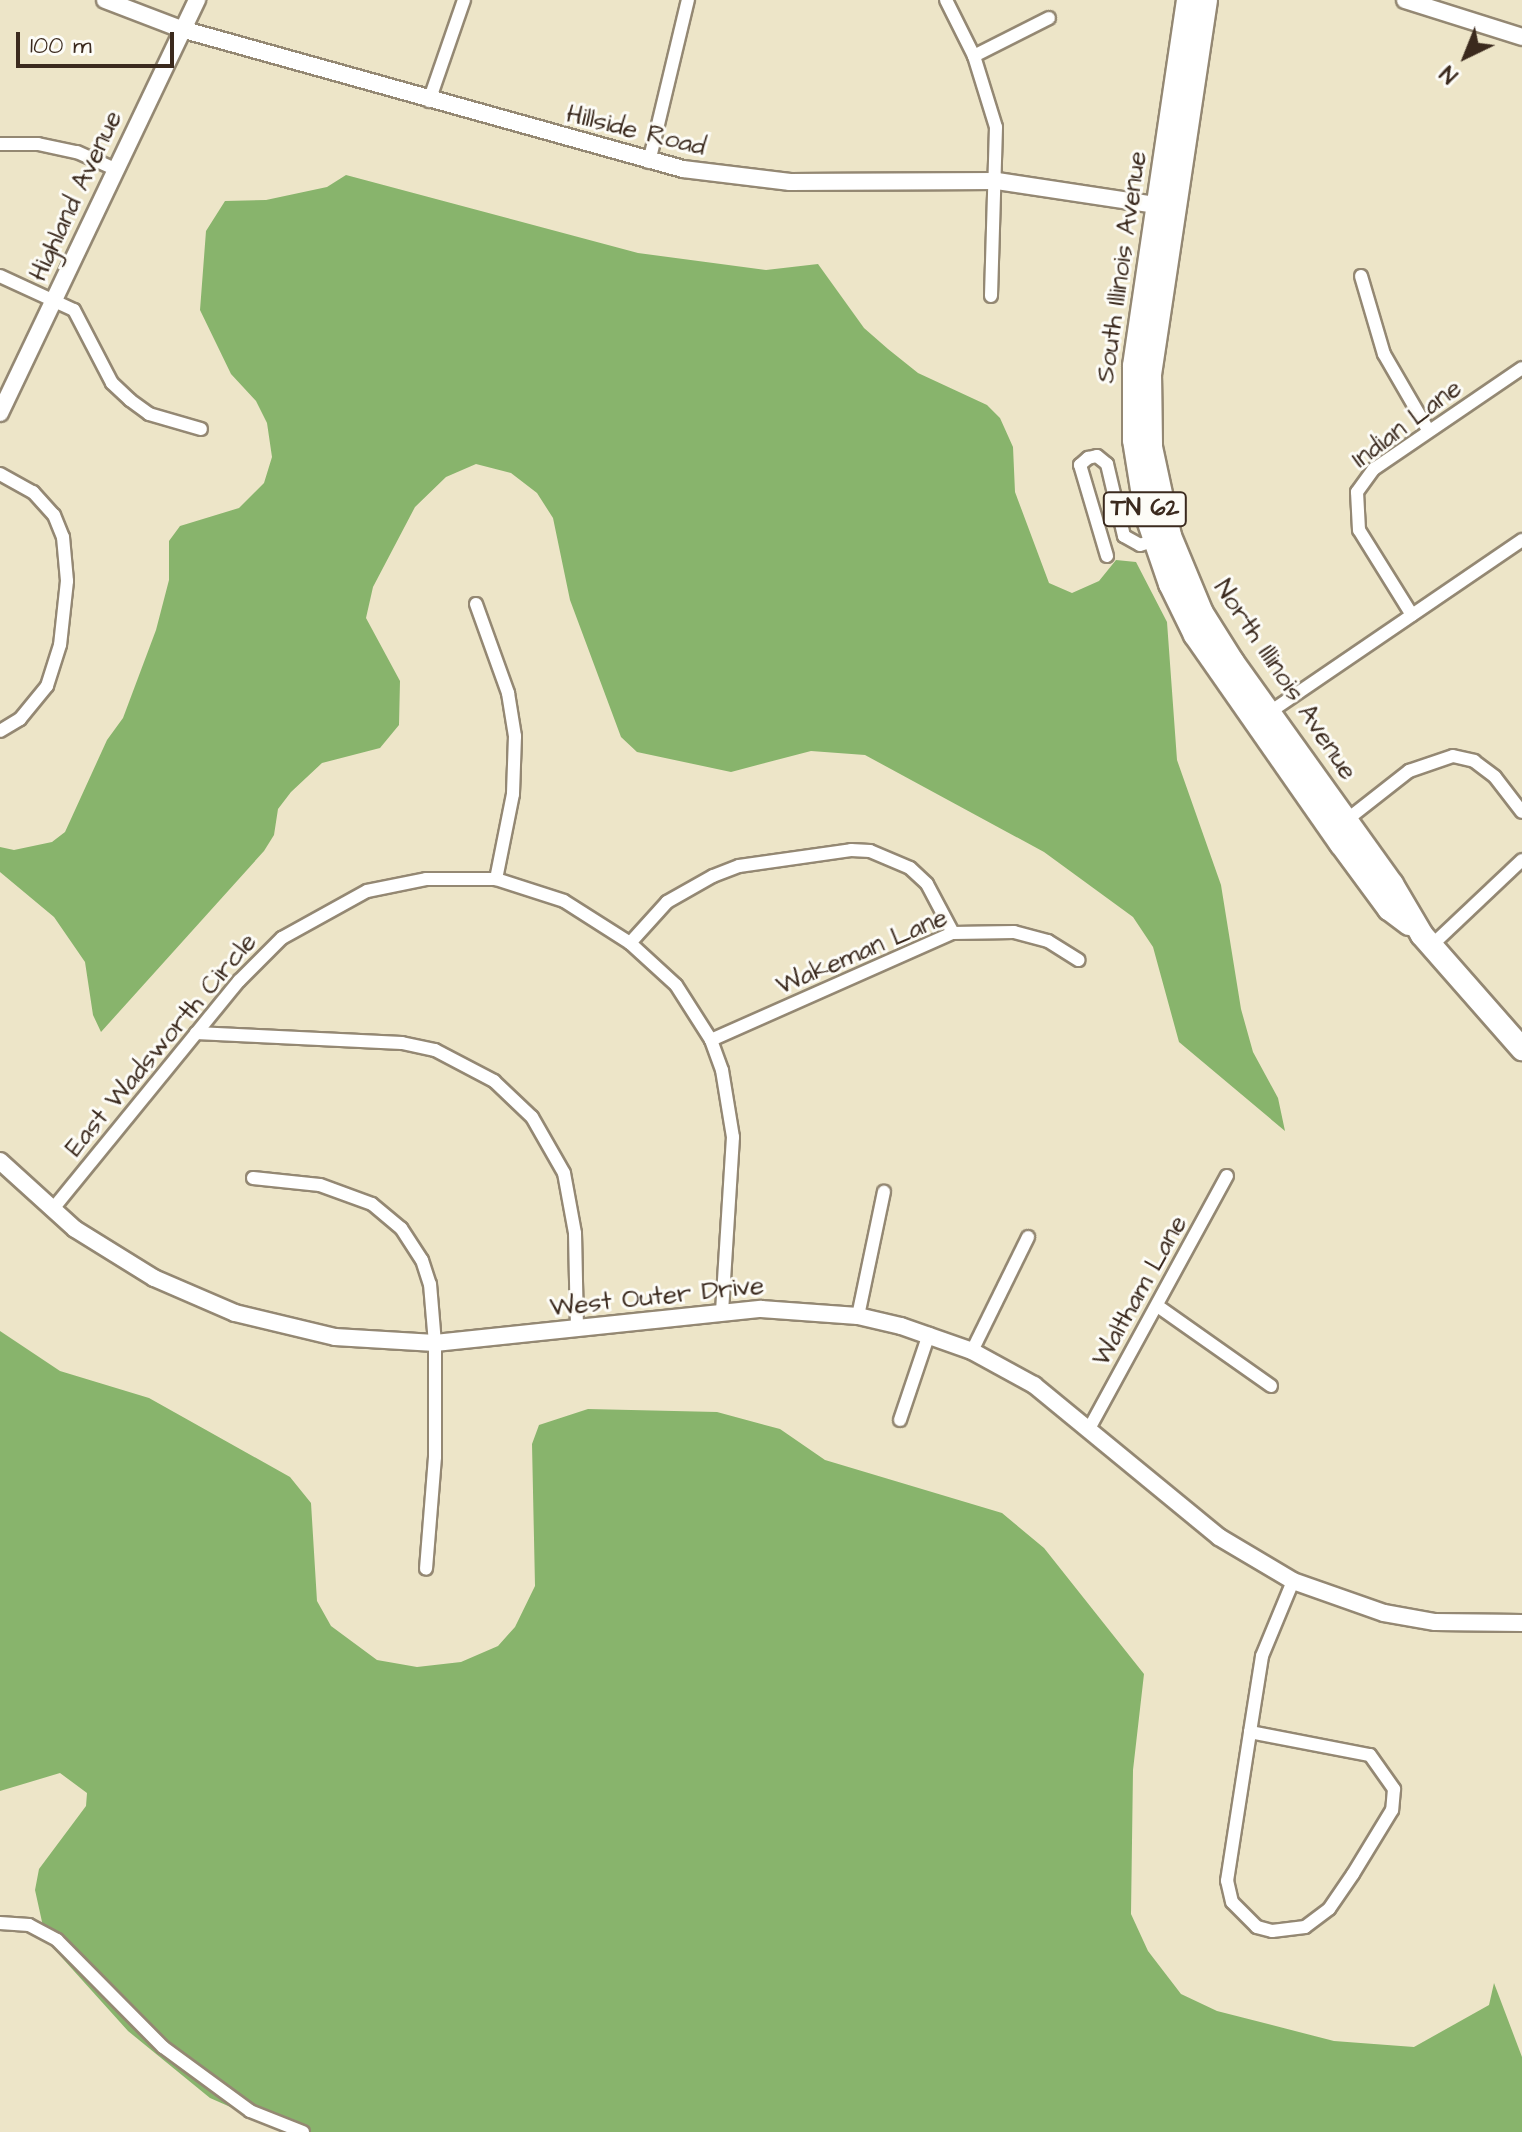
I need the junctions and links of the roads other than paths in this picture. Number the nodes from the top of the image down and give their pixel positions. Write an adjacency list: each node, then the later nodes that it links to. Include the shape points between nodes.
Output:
1 (105, 0): 10 (street, Hillside Road)
2 (197, 0): 10 (street, Highland Avenue)
3 (464, 0): 13 (street)
4 (688, 0): 15 (street)
5 (946, 0): 12 (street)
6 (1188, 0): 18 (highway, South Illinois Avenue / TN 62)
7 (1206, 0): 18 (highway, North Illinois Avenue / TN 62)
8 (1405, 0): 11 (street)
9 (1049, 18): 12 (street)
10 (181, 29): 13 (street, Hillside Road); 16 (street, Highland Avenue)
11 (1522, 37)
12 (974, 56): 17 (street, via 996,127)
13 (429, 101): 15 (street, Hillside Road)
14 (0, 144): 16 (street, via 38,144)
15 (649, 162): 17 (street, Hillside Road, via 790,182)
16 (115, 169): 22 (street, Highland Avenue)
17 (997, 181): 18 (street, Hillside Road); 21 (street)
18 (1165, 206): 29 (highway, North Illinois Avenue / TN 62, via 1149,412)
19 (0, 276): 22 (street)
20 (1361, 276): 27 (street, via 1384,354)
21 (991, 296)
22 (54, 299): 25 (street, Highland Avenue); 26 (street, via 74,310 86,325 112,383 130,400 149,414)
23 (1518, 370): 24 (street); 27 (street, Indian Lane)
24 (1522, 384)
25 (0, 413)
26 (201, 429)
27 (1428, 430): 33 (street, Indian Lane, via 1374,469 1361,483 1355,506 1359,530)
28 (0, 474): 35 (street, via 46,504 63,537 66,604 47,686 20,719)
29 (1162, 538): 31 (street, via 1140,545 1124,536 1107,464 1097,456 1088,458 1080,465); 34 (highway, North Illinois Avenue / TN 62)
30 (1522, 540): 33 (street)
31 (1107, 556)
32 (476, 604): 39 (street, via 508,693 515,736 513,794)
33 (1412, 615): 34 (street)
34 (1262, 718): 37 (highway, North Illinois Avenue / TN 62)
35 (0, 731)
36 (1522, 812): 37 (street, via 1495,777 1474,761 1453,756 1409,771)
37 (1338, 826): 41 (highway, North Illinois Avenue / TN 62)
38 (1522, 860): 41 (street)
39 (496, 879): 42 (street, East Wadsworth Circle, via 564,901); 44 (street, East Wadsworth Circle, via 400,882 307,919 259,958)
40 (953, 933): 42 (street, via 927,884 910,868 870,851 851,850 739,866 713,876 667,902); 43 (street, Wakeman Lane, via 1014,932 1048,941); 45 (street, Wakeman Lane)
41 (1427, 940): 46 (highway, North Illinois Avenue / TN 62)
42 (630, 943): 45 (street, East Wadsworth Circle, via 676,985)
43 (1078, 960)
44 (196, 1033): 51 (street, East Wadsworth Circle); 56 (street, via 402,1043 435,1050 494,1081 532,1117 564,1173 575,1233)
45 (711, 1040): 54 (street, East Wadsworth Circle, via 726,1086 733,1137)
46 (1522, 1049)
47 (0, 1161): 51 (street, West Outer Drive)
48 (1227, 1176): 53 (street, Waltham Lane)
49 (253, 1178): 58 (street, via 337,1190 372,1204 395,1222 428,1275)
50 (884, 1192): 55 (street)
51 (52, 1210): 58 (street, West Outer Drive, via 120,1259 235,1313 335,1337)
52 (1028, 1237): 59 (street)
53 (1159, 1307): 60 (street); 62 (street, Waltham Lane)
54 (722, 1310): 55 (street, West Outer Drive, via 793,1309); 56 (street, West Outer Drive)
55 (858, 1316): 57 (street, West Outer Drive)
56 (577, 1329): 58 (street, West Outer Drive)
57 (929, 1334): 59 (street, West Outer Drive); 61 (street)
58 (435, 1343): 63 (street, via 435,1457)
59 (972, 1351): 62 (street, West Outer Drive, via 1034,1385)
60 (1271, 1386)
61 (900, 1420)
62 (1090, 1427): 64 (street, West Outer Drive, via 1199,1523)
63 (426, 1569)
64 (1293, 1581): 65 (street, West Outer Drive, via 1384,1613 1435,1622); 66 (street, via 1262,1656)
65 (1522, 1623)
66 (1250, 1732): 66 (street, via 1227,1881 1232,1902 1257,1927 1305,1927 1329,1909 1387,1818 1394,1789 1370,1755)
67 (0, 1923): 68 (street, via 45,1932 163,2047 271,2123)
68 (303, 2132)

